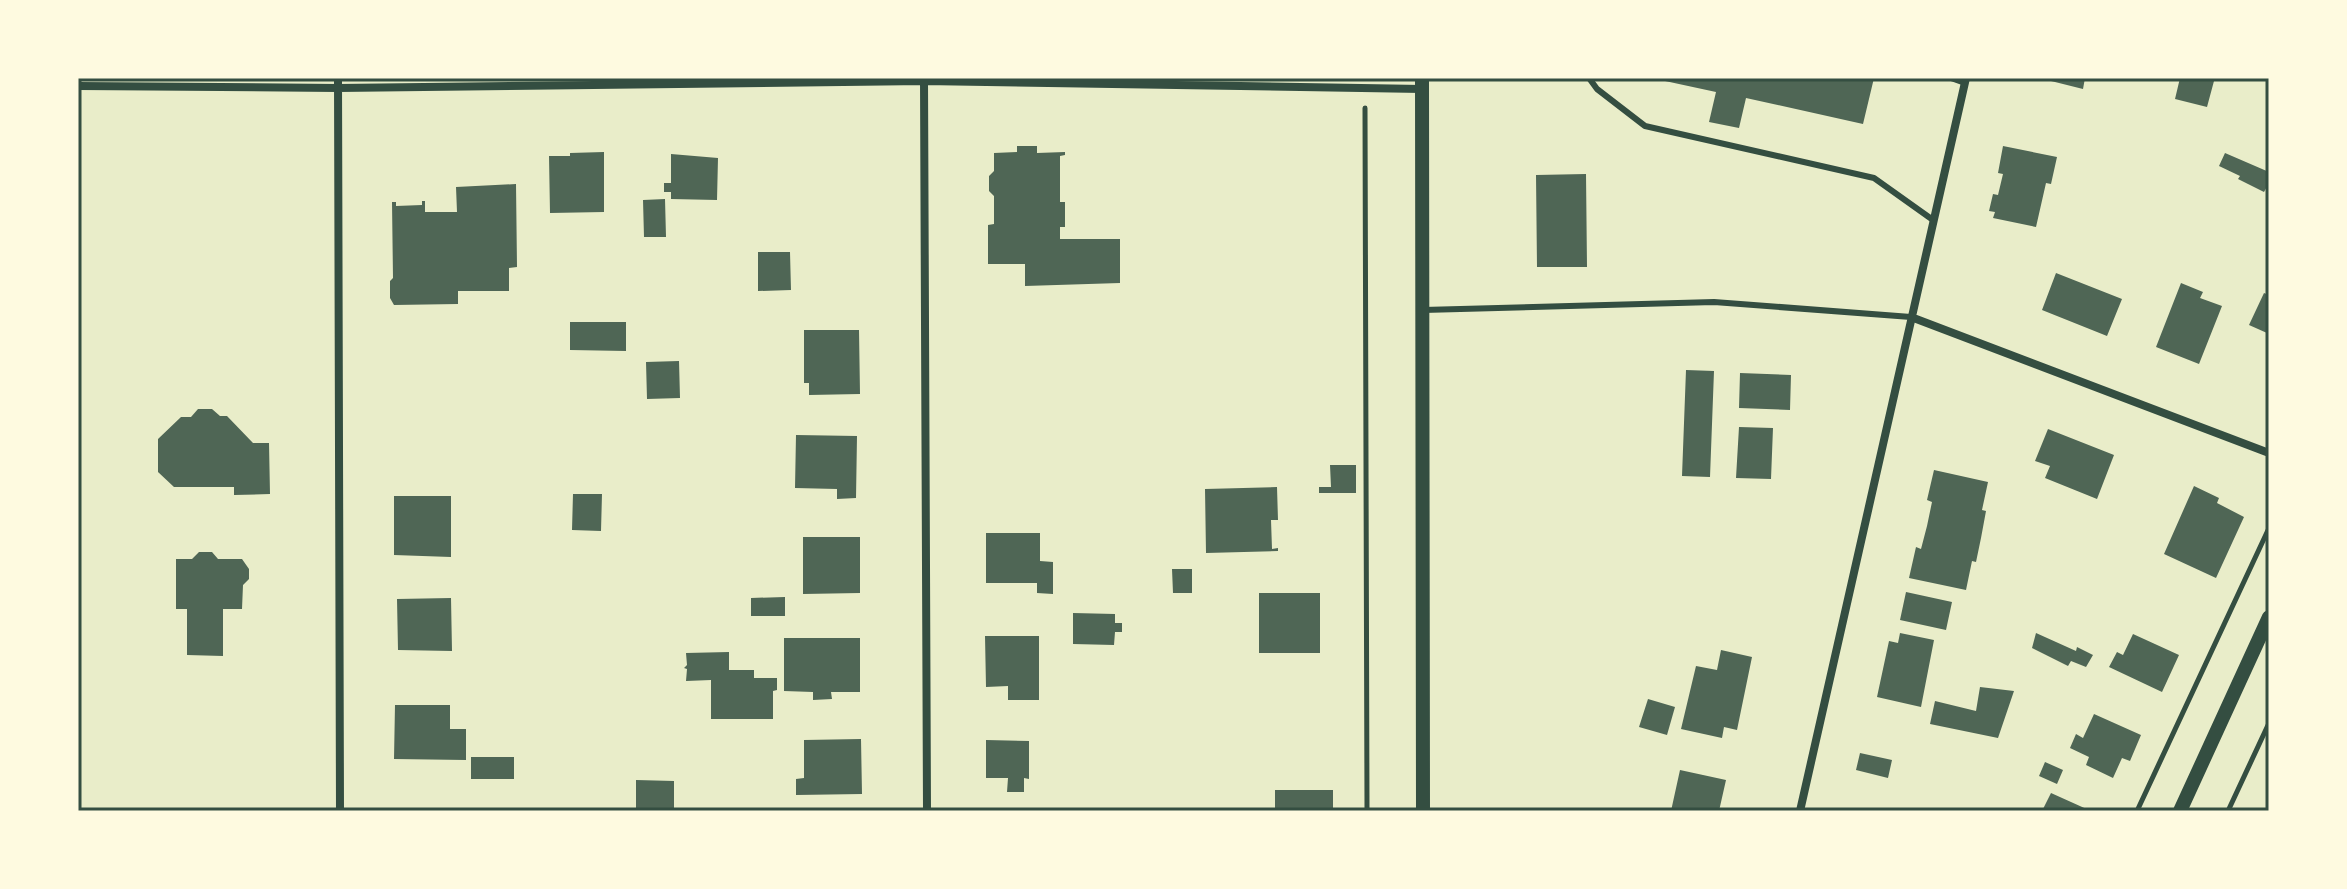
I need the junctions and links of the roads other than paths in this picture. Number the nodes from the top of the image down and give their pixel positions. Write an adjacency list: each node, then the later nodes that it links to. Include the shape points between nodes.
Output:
1 (1589, 78): 8 (lane, via 1645,126 1874,178)
2 (1951, 78): 4 (lane)
3 (924, 80): 5 (street); 6 (street, via 1365,88); 14 (street)
4 (1965, 80): 8 (street)
5 (338, 83): 7 (street); 13 (street)
6 (1422, 84): 9 (street)
7 (78, 86)
8 (1933, 220): 10 (street)
9 (1423, 310): 10 (lane, via 1714,302); 15 (street)
10 (1911, 317): 11 (street); 16 (street)
11 (2269, 453)
12 (2269, 617): 17 (street)
13 (340, 811)
14 (927, 811)
15 (1423, 811)
16 (1800, 811)
17 (2180, 811)

